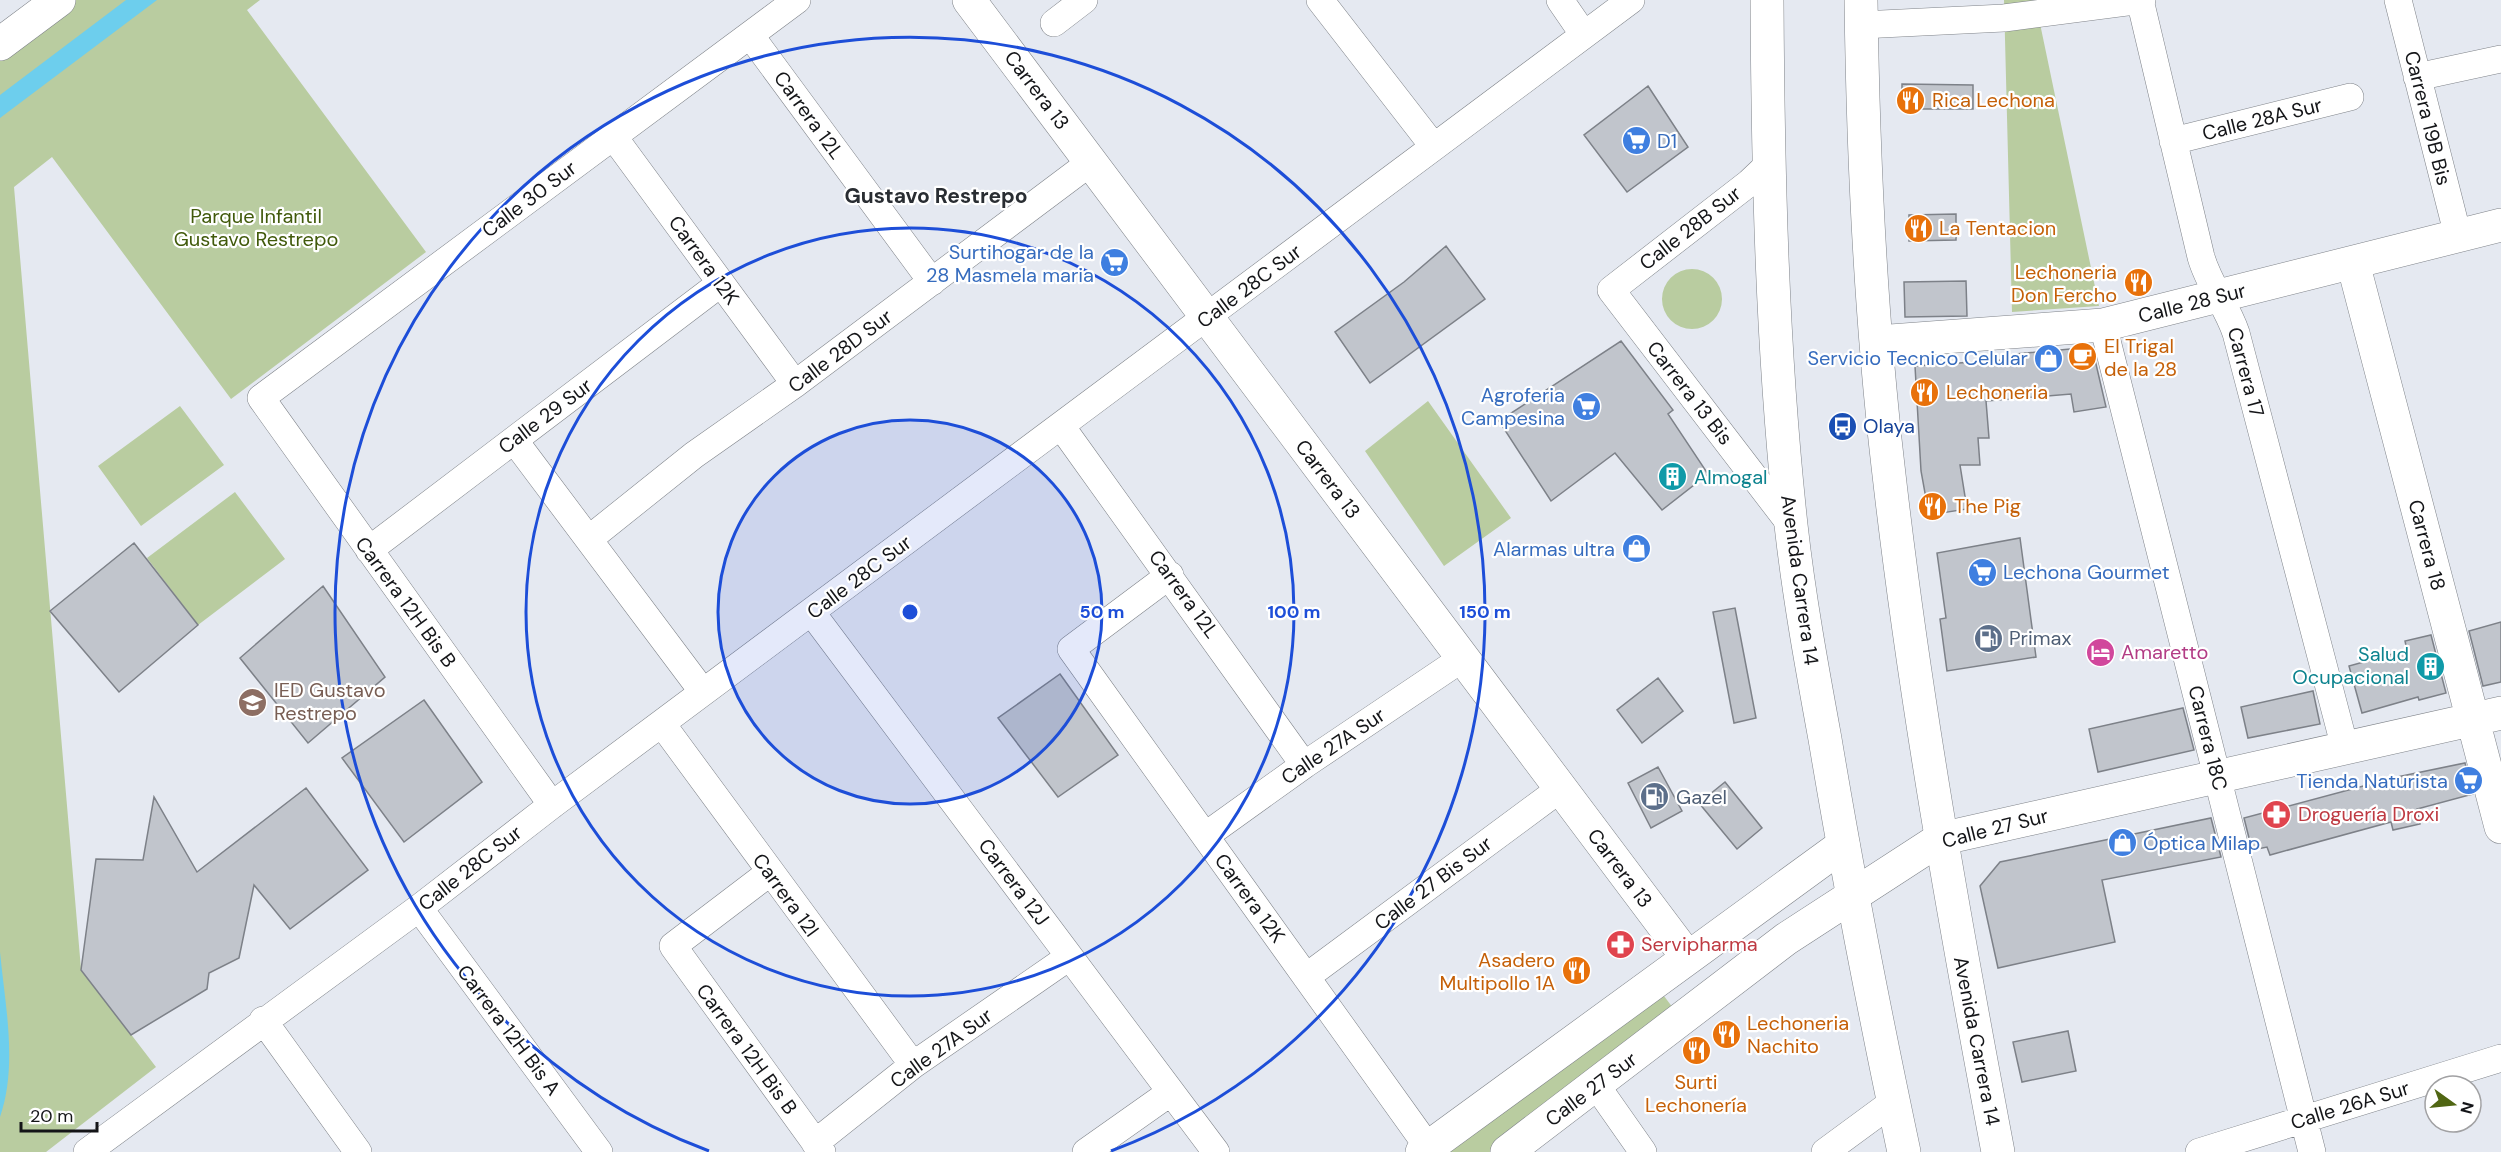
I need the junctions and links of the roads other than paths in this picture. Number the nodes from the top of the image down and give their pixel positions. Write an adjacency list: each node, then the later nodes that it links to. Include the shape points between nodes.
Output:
1 (59, 0): 15 (main road)
2 (797, 0): 13 (street, Calle 30 Sur)
3 (969, 0): 22 (main road, Carrera 13)
4 (1084, 0): 12 (street)
5 (1320, 0): 21 (street)
6 (1560, 0): 14 (street)
7 (1631, 0): 14 (street, Calle 28C Sur)
8 (1767, 0): 23 (main road, Avenida Carrera 14)
9 (2140, 0): 11 (street, via 2004,18); 20 (street, Carrera 17)
10 (2398, 0): 17 (street, Carrera 19B Bis)
11 (1861, 13): 33 (main road, Avenida Carrera 14, via 1867,214)
12 (1054, 23)
13 (750, 35): 19 (street, Calle 30 Sur); 27 (street, Carrera 12L)
14 (1584, 35): 21 (street, Calle 28C Sur)
15 (0, 44)
16 (2501, 59): 17 (street)
17 (2417, 77): 25 (street, Carrera 19B Bis)
18 (2350, 97): 20 (street, Calle 28A Sur)
19 (614, 136): 28 (street, Carrera 12K); 35 (street, Calle 30 Sur)
20 (2173, 141): 30 (street, Carrera 17, via 2204,269)
21 (1434, 147): 31 (street, Calle 28C Sur)
22 (1091, 162): 27 (street, Calle 28D Sur); 31 (main road, Carrera 13)
23 (1768, 165): 29 (street, Calle 28B Sur); 38 (main road, Avenida Carrera 14, via 1775,358)
24 (2501, 225): 25 (main road, Calle 28 Sur)
25 (2458, 236): 26 (main road, Calle 28 Sur)
26 (2353, 262): 30 (main road, Calle 28 Sur); 45 (main road, Carrera 18)
27 (932, 282): 34 (street, Calle 28D Sur)
28 (721, 284): 34 (street, Carrera 12K); 37 (street, Calle 29 Sur)
29 (1611, 290): 38 (street, Carrera 13 Bis)
30 (2219, 296): 32 (main road, Calle 28 Sur); 47 (street, Carrera 17, via 2236,333)
31 (1206, 317): 36 (street, Calle 28C Sur); 43 (main road, Carrera 13)
32 (2103, 325): 33 (main road, Calle 28 Sur); 49 (street, Carrera 18C)
33 (1877, 342): 54 (main road, Avenida Carrera 14, via 1891,489)
34 (795, 384): 39 (street, Calle 28D Sur, via 694,455)
35 (261, 398): 40 (street, Carrera 12H Bis B)
36 (1061, 426): 41 (street, Carrera 12L); 42 (street, Calle 28C Sur)
37 (514, 440): 39 (street); 40 (street, Calle 29 Sur)
38 (1791, 525): 55 (main road, Avenida Carrera 14)
39 (589, 539): 44 (street)
40 (369, 549): 51 (street, Carrera 12H Bis B)
41 (1170, 575): 48 (street, Carrera 12L); 53 (street, Carrera 12K, via 1071,649)
42 (812, 613): 44 (street, Calle 28C Sur); 59 (street, Carrera 12J)
43 (1463, 658): 48 (street, Calle 27A Sur); 50 (main road, Carrera 13)
44 (703, 692): 46 (street, Calle 28C Sur)
45 (2487, 716): 47 (main road, Calle 27 Sur); 52 (main road, Carrera 18)
46 (662, 724): 51 (street, Calle 28C Sur); 56 (street, Carrera 12I)
47 (2345, 748): 49 (main road, Calle 27 Sur)
48 (1304, 765): 53 (street, Calle 27A Sur)
49 (2217, 776): 54 (main road, Calle 27 Sur); 68 (street, Carrera 18C)
50 (1560, 789): 60 (main road, Carrera 13); 61 (street, Calle 27 Bis Sur)
51 (552, 805): 58 (street, Calle 28C Sur)
52 (2501, 827)
53 (1205, 836): 61 (street, Carrera 12K)
54 (1941, 839): 57 (main road, Calle 27 Sur); 80 (main road, Avenida Carrera 14)
55 (1843, 845): 57 (main road, Avenida Carrera 14); 60 (main road)
56 (769, 873): 64 (street, Carrera 12I); 69 (street, Carrera 12H Bis B, via 673,946)
57 (1852, 894): 65 (main road, Calle 27 Sur, via 1786,939); 67 (main road, Avenida Carrera 14)
58 (419, 908): 62 (street, Calle 28C Sur); 73 (street, Carrera 12H Bis A)
59 (1069, 957): 64 (street, Calle 27A Sur); 66 (street, Carrera 12J)
60 (1688, 958): 70 (main road)
61 (1306, 977): 70 (street, Carrera 12K)
62 (263, 1020): 71 (street, Calle 28C Sur); 72 (street)
63 (2501, 1058): 68 (street, Calle 26A Sur)
64 (913, 1065): 69 (street, Calle 27A Sur)
65 (1596, 1085): 76 (main road, Calle 27 Sur); 77 (street)
66 (1171, 1092): 74 (street); 75 (street, Carrera 12J)
67 (1893, 1102): 78 (street); 79 (main road, Avenida Carrera 14)
68 (2304, 1119): 81 (street, Calle 26A Sur); 82 (street, Carrera 18C)
69 (819, 1147)
70 (1425, 1150)
71 (87, 1152)
72 (358, 1152)
73 (599, 1152)
74 (1086, 1152)
75 (1216, 1152)
76 (1507, 1152)
77 (1643, 1152)
78 (1826, 1152)
79 (1904, 1152)
80 (1998, 1152)
81 (2199, 1152)
82 (2312, 1152)

